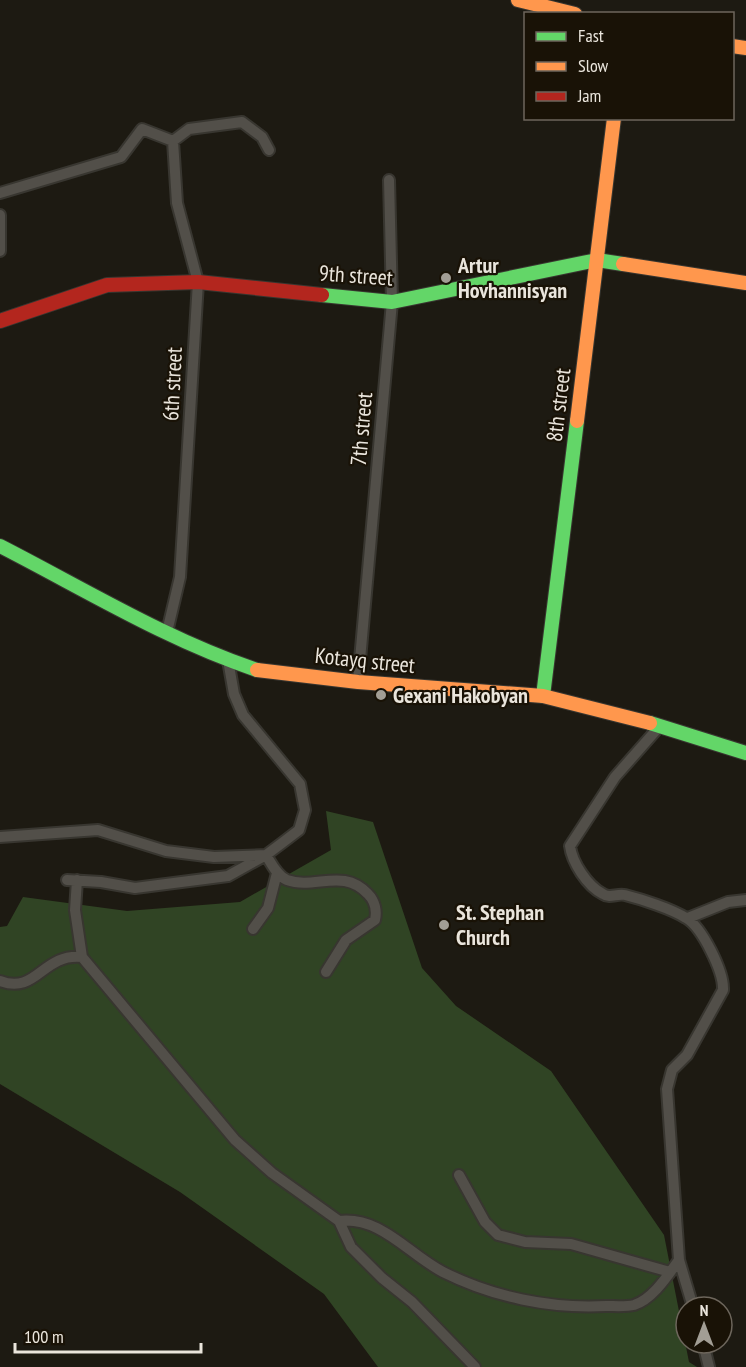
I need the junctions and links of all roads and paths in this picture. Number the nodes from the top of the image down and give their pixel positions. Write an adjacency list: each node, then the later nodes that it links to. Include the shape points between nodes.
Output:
1 (518, 0): 2 (street)
2 (567, 12)
3 (614, 120): 10 (street, 8th street)
4 (173, 141): 5 (street, via 189,129 242,122 262,137); 7 (street, via 142,129 121,157); 11 (street, 6th street, via 177,203)
5 (269, 150)
6 (389, 180): 13 (street, 7th street)
7 (0, 193)
8 (0, 215): 9 (street)
9 (0, 251)
10 (597, 260): 12 (street, 9th street); 13 (street, 9th street); 19 (street, 8th street)
11 (198, 282): 13 (street, 9th street); 14 (street, 9th street, via 106,285); 16 (street, 6th street, via 180,577)
12 (746, 283)
13 (392, 302): 18 (street, 7th street)
14 (0, 321)
15 (0, 546): 16 (street, Kotayq street)
16 (167, 632): 17 (street, Kotayq street)
17 (228, 660): 18 (street, Kotayq street, via 258,670); 23 (street, via 234,694 243,715 300,784 305,810 299,830)
18 (358, 682): 19 (street, Kotayq street)
19 (543, 696): 20 (street, Kotayq street)
20 (658, 727): 21 (street, Kotayq street); 26 (street, via 615,777 583,825 570,846 571,858 603,895 625,895)
21 (746, 752)
22 (0, 837): 23 (street, via 98,830 166,850 214,857)
23 (266, 855): 24 (street); 28 (street, via 228,876 147,887 72,880)
24 (277, 873): 27 (street, via 268,908); 29 (street, via 287,880 341,879 362,887 372,898 375,920 346,940)
25 (746, 900): 26 (street, via 728,902)
26 (687, 918): 33 (street, via 712,952 723,990 687,1055 672,1070 667,1089)
27 (253, 929)
28 (82, 957): 30 (street, via 52,961 38,976 16,984); 32 (street, via 235,1140 272,1173)
29 (326, 972)
30 (0, 981)
31 (459, 1175): 34 (street, via 485,1222 498,1235 525,1242 571,1244)
32 (339, 1221): 34 (street, via 355,1219 372,1224 442,1271 504,1297 584,1307 634,1305); 36 (street, via 351,1247)
33 (680, 1260): 34 (street); 35 (street)
34 (670, 1272)
35 (690, 1295)
36 (475, 1367)

